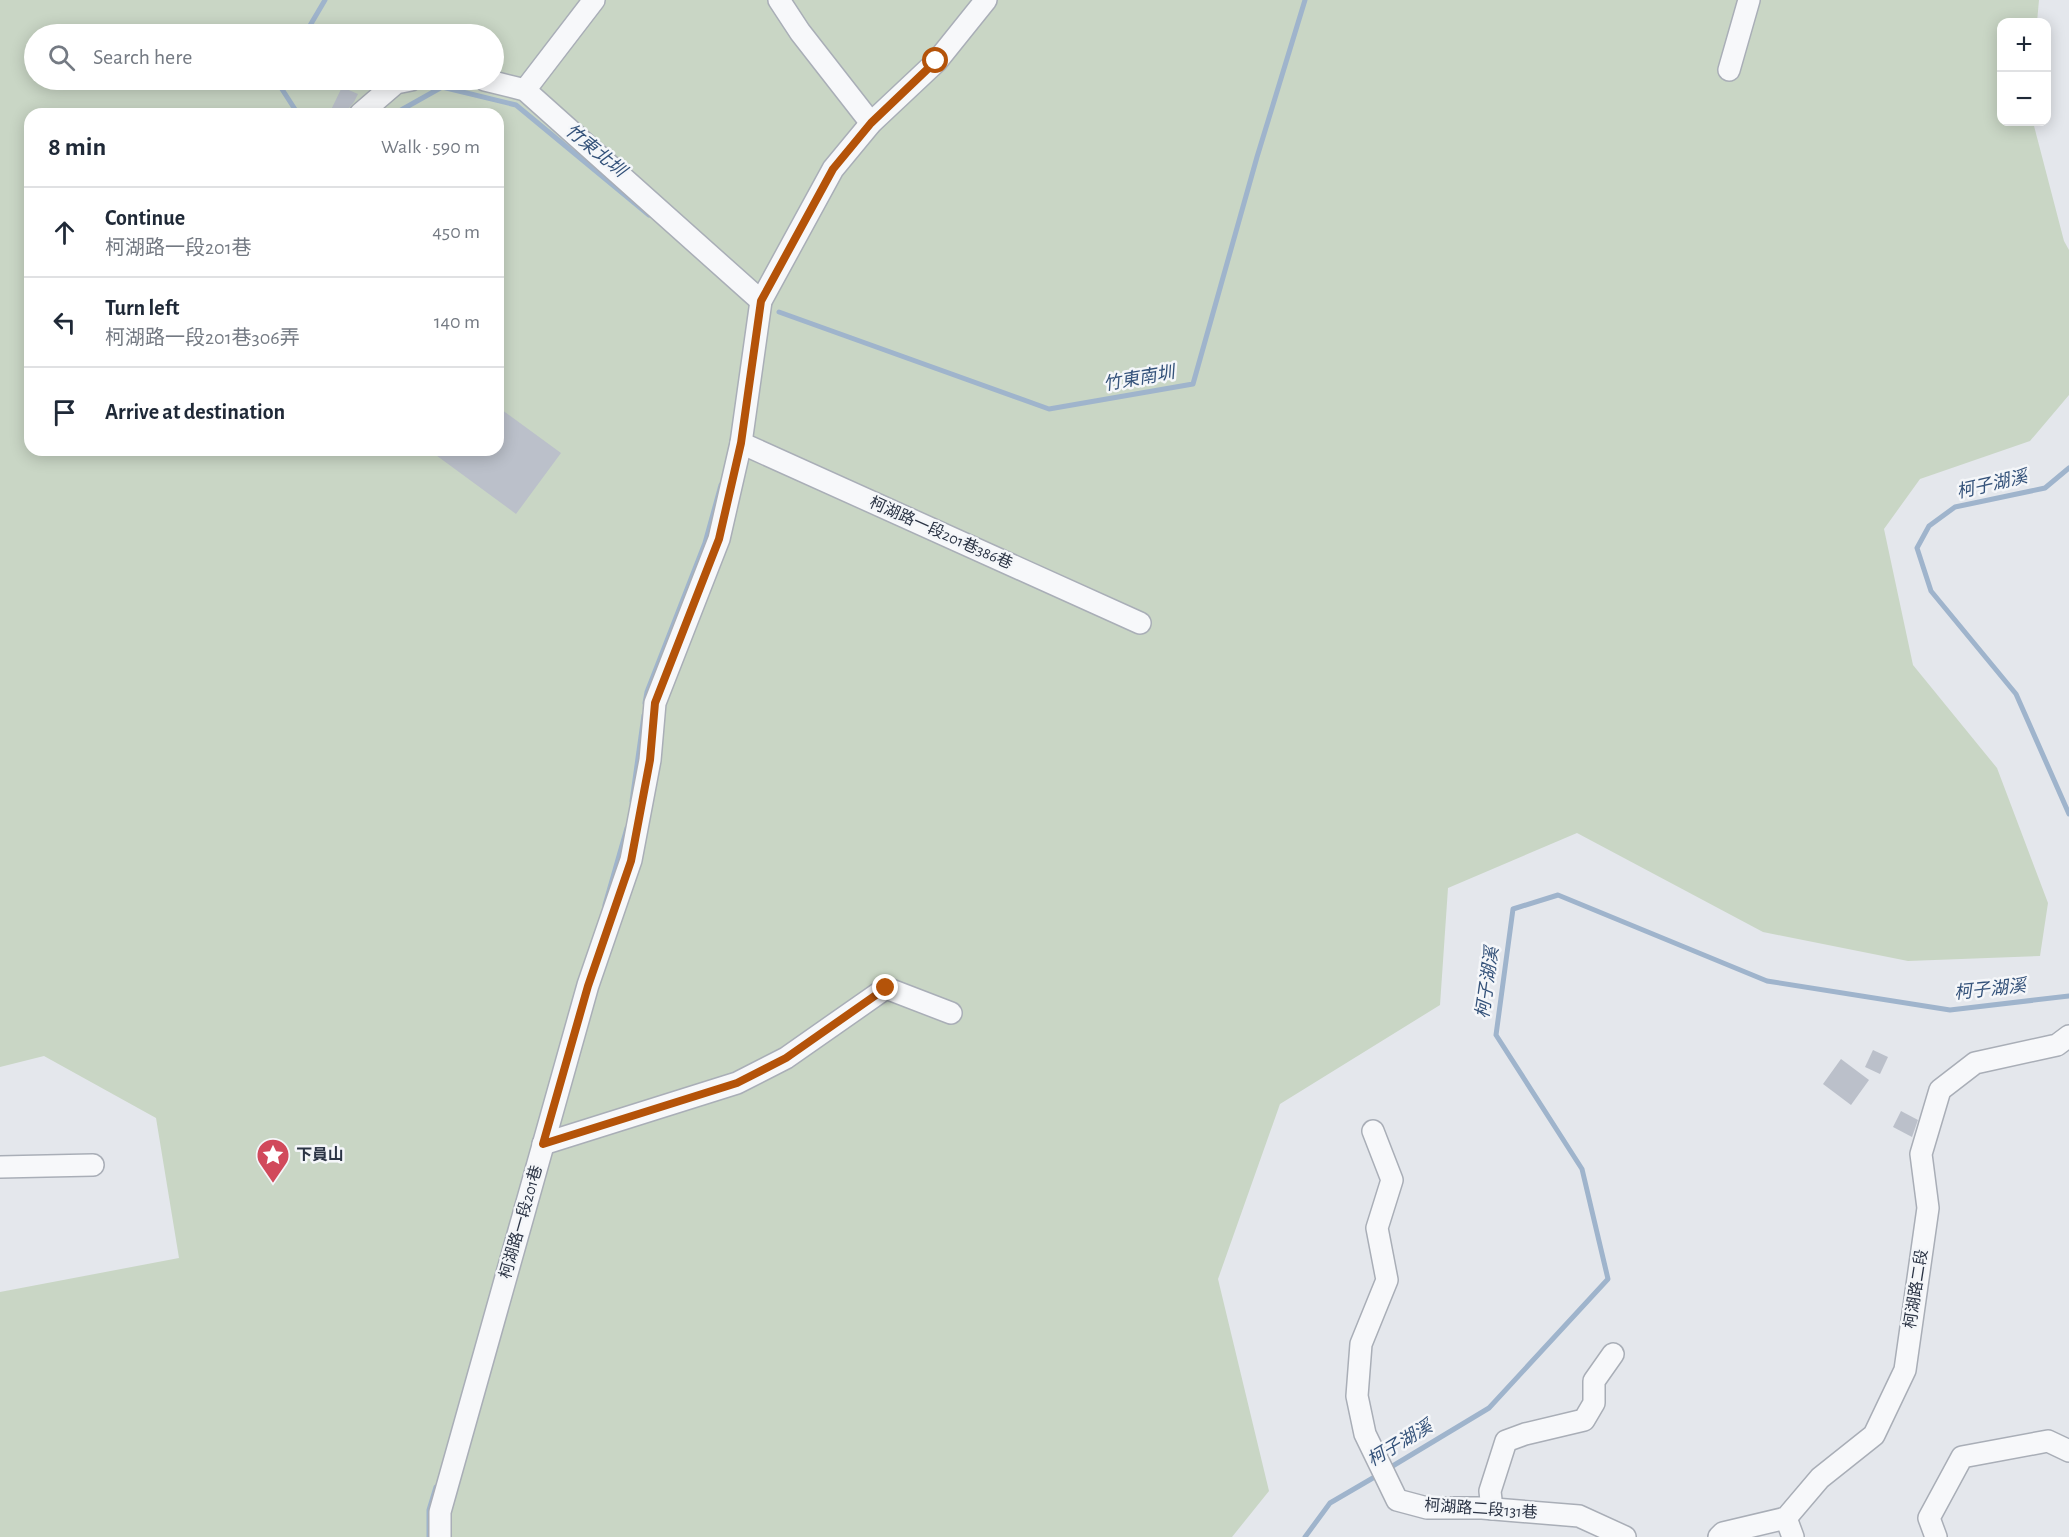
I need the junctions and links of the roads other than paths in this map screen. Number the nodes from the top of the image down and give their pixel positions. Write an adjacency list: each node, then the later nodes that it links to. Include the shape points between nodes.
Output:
1 (594, 0): 8 (street)
2 (779, 0): 10 (street)
3 (986, 0): 10 (street, 柯湖路一段201巷, via 936,61)
4 (1749, 0): 5 (street)
5 (1730, 70)
6 (504, 85): 8 (street)
7 (388, 90): 9 (street)
8 (525, 90): 11 (street)
9 (367, 108)
10 (871, 123): 11 (street, 柯湖路一段201巷, via 833,169)
11 (761, 301): 12 (street, 柯湖路一段201巷)
12 (741, 443): 13 (street, 柯湖路一段201巷386巷); 17 (street, 柯湖路一段201巷, via 719,539 655,703 650,760 631,861 588,986)
13 (1140, 622)
14 (951, 1013): 17 (street, via 886,988 786,1058 737,1083)
15 (2069, 1036): 23 (street, 柯湖路二段, via 2057,1045 1975,1063 1940,1090 1921,1154 1928,1208 1905,1370 1874,1435 1820,1478)
16 (1373, 1131): 22 (street, 柯湖路二段131巷, via 1392,1180 1377,1228 1387,1280 1361,1344 1357,1396 1365,1434 1397,1500 1427,1508)
17 (543, 1144): 24 (street, 柯湖路一段201巷, via 440,1512)
18 (93, 1165): 19 (street)
19 (0, 1167)
20 (1613, 1354): 22 (street, via 1594,1381 1594,1403 1584,1420 1506,1441 1490,1491)
21 (2069, 1451): 27 (street, via 2049,1441 1962,1457 1929,1518)
22 (1492, 1509): 25 (street, 柯湖路二段131巷, via 1579,1516)
23 (1790, 1527): 26 (street, 柯湖路二段, via 1723,1533)
24 (440, 1537)
25 (1625, 1537)
26 (1719, 1537)
27 (1936, 1537)

